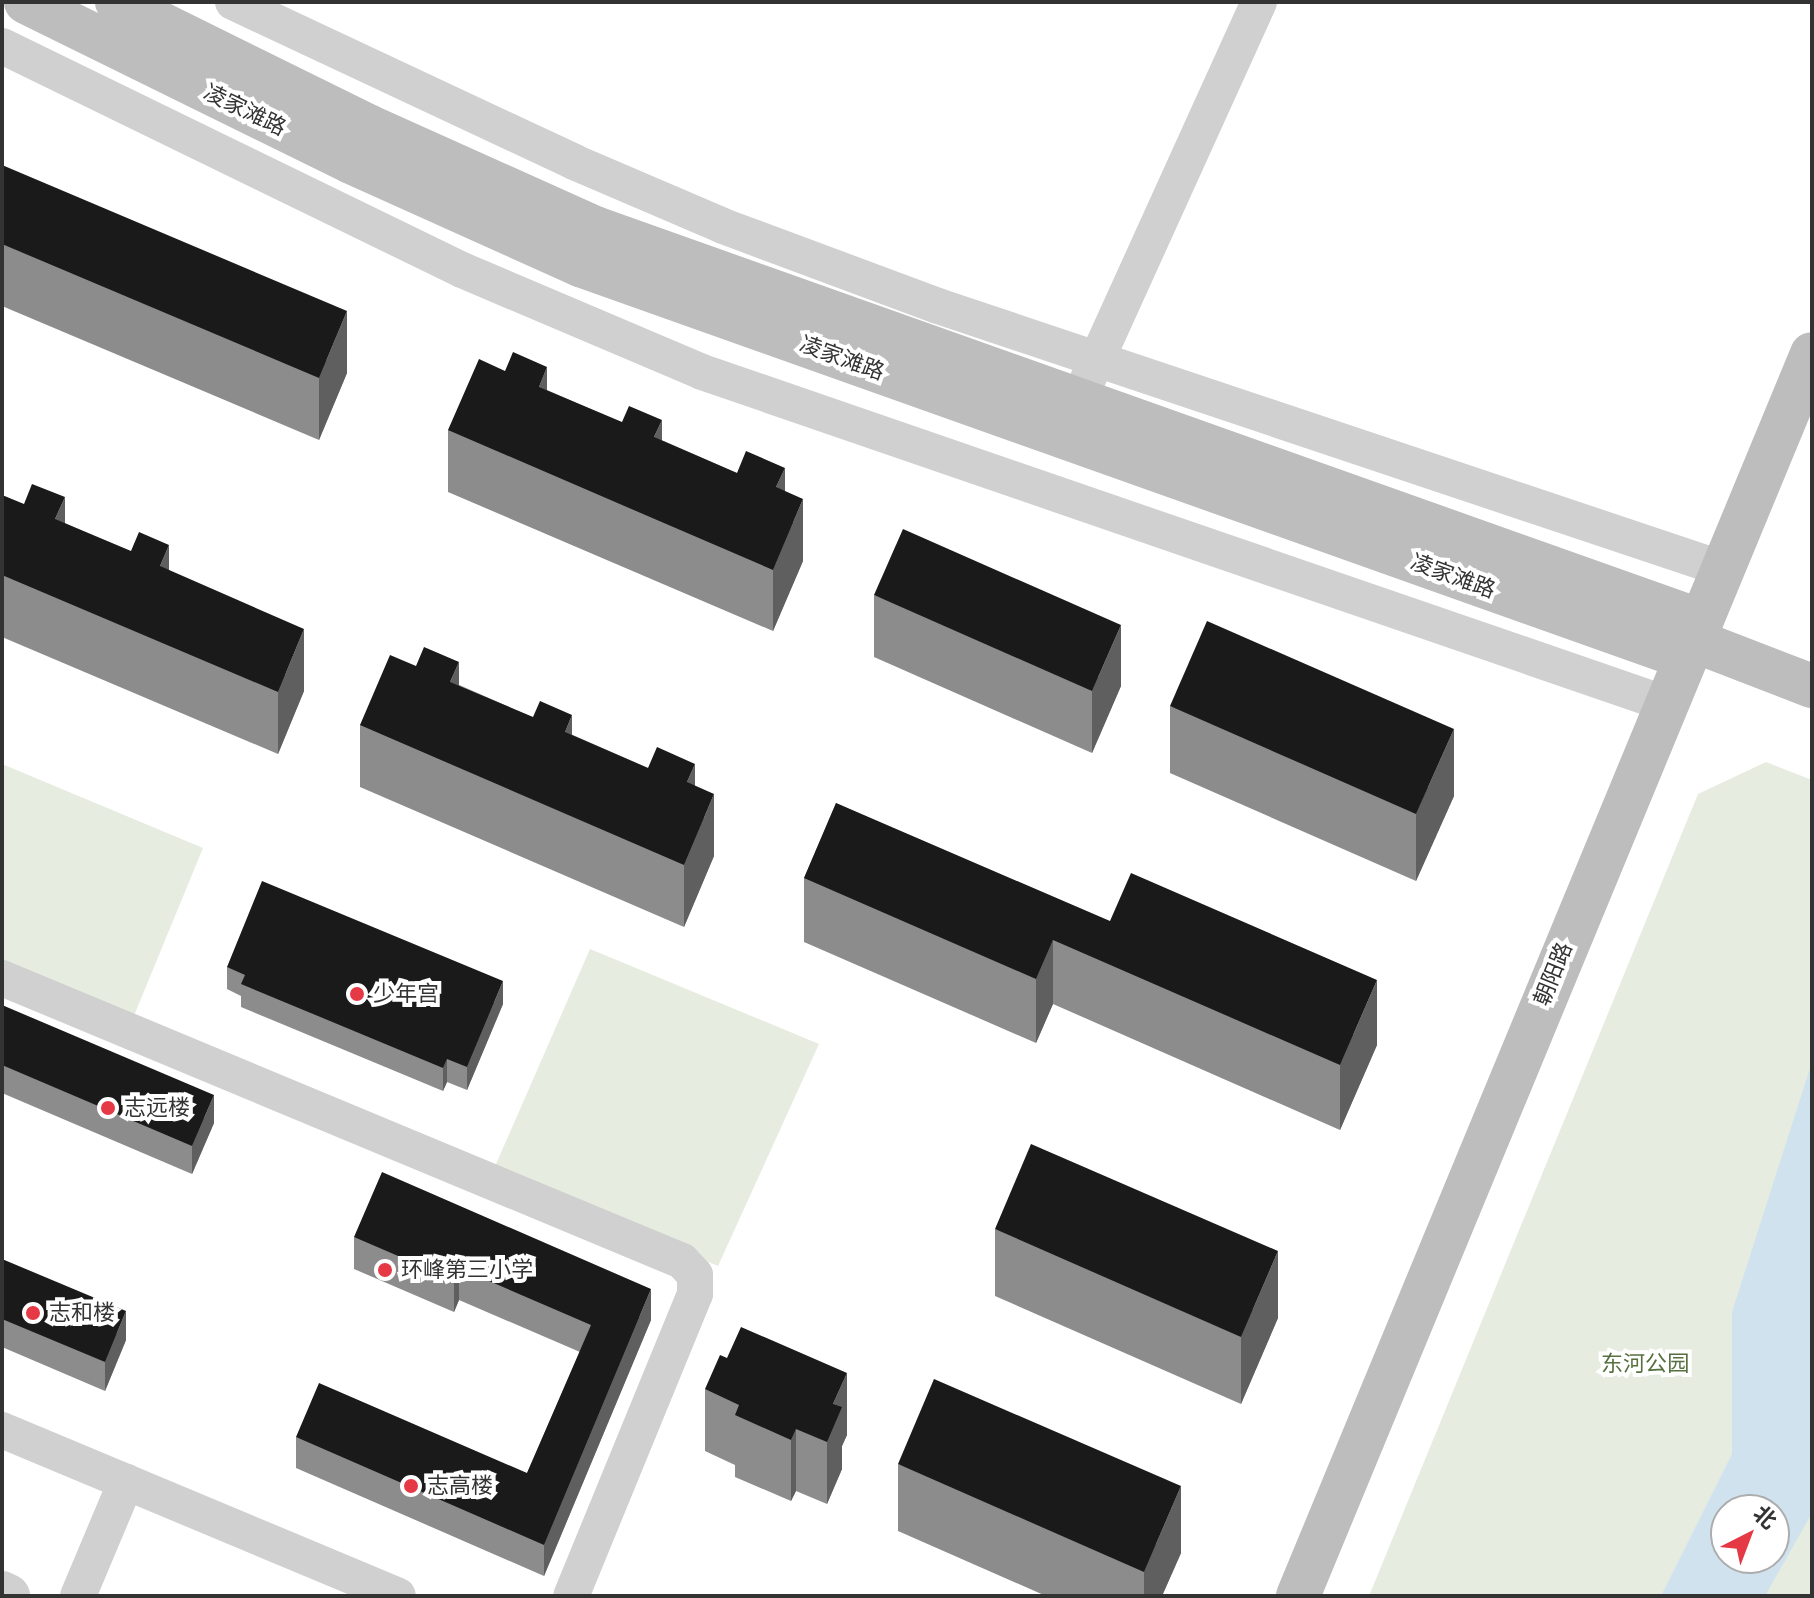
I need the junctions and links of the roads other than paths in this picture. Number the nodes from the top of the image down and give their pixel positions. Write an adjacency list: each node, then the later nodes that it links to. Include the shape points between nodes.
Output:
1 (26, 2): 10 (main road, 凌家滩路, via 351,162 580,265)
2 (117, 2): 8 (main road, 凌家滩路, via 368,126 595,228)
3 (233, 2): 7 (street, via 710,220)
4 (1259, 2): 7 (street)
5 (2, 46): 12 (street, via 462,270 702,372)
6 (1812, 354): 9 (main road, 朝阳路)
7 (1098, 360): 8 (street); 9 (street)
8 (1078, 400): 10 (main road, 凌家滩路)
9 (1720, 568): 10 (main road, 朝阳路)
10 (1690, 639): 11 (main road, 凌家滩路); 12 (main road, 朝阳路)
11 (1812, 686)
12 (1664, 703): 21 (main road, 朝阳路)
13 (2, 978): 20 (street, via 682,1261 695,1275 695,1294)
14 (2, 1430): 15 (street)
15 (126, 1482): 18 (street); 19 (street)
16 (2, 1593): 17 (street)
17 (8, 1596)
18 (78, 1596)
19 (398, 1596)
20 (571, 1596)
21 (1298, 1596)

